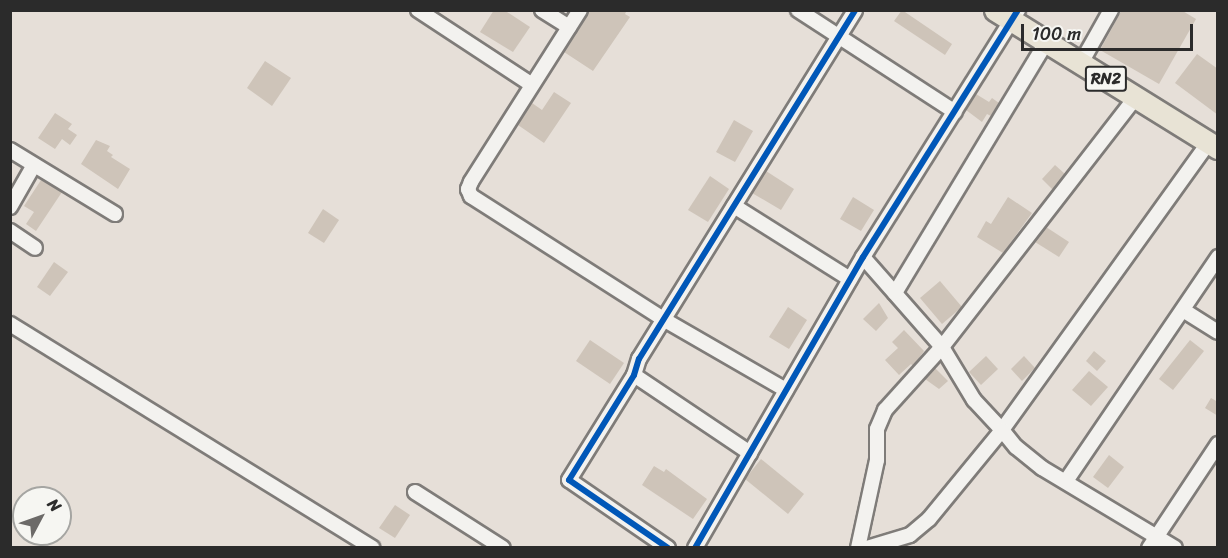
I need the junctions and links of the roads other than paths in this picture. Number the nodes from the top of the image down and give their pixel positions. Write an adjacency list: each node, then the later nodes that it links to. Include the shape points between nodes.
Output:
1 (418, 10): 12 (street)
2 (542, 10): 8 (street)
3 (580, 10): 8 (street)
4 (798, 10): 9 (street)
5 (855, 10): 9 (street)
6 (1111, 10): 11 (street)
7 (1008, 14): 10 (main road, RN2); 14 (street)
8 (568, 27): 12 (street)
9 (839, 37): 14 (street); 18 (street)
10 (1046, 42): 11 (main road, RN2); 26 (street)
11 (1081, 63): 13 (main road, RN2)
12 (532, 85): 28 (street, via 471,182 471,196)
13 (1135, 98): 15 (main road, RN2); 31 (street)
14 (955, 112): 23 (street)
15 (1213, 146): 34 (street)
16 (10, 150): 17 (street)
17 (34, 165): 19 (street); 20 (street)
18 (734, 206): 25 (street); 28 (street)
19 (10, 207)
20 (115, 214)
21 (10, 231): 22 (street)
22 (35, 248)
23 (862, 257): 25 (street); 26 (street)
24 (1216, 264): 27 (street)
25 (850, 279): 33 (street)
26 (895, 293): 31 (street)
27 (1183, 310): 30 (street); 37 (street)
28 (663, 319): 32 (street); 33 (street)
29 (10, 324): 40 (street)
30 (1218, 333)
31 (942, 347): 34 (street, via 974,400); 44 (street, via 885,410 880,421 877,460)
32 (634, 375): 36 (street); 42 (street, via 569,480)
33 (786, 390): 36 (street)
34 (1002, 430): 37 (street, via 1028,458); 45 (street, via 929,519 909,536)
35 (1218, 444): 39 (street)
36 (750, 453): 43 (street)
37 (1066, 481): 39 (street)
38 (415, 492): 41 (street)
39 (1153, 542): 46 (street)
40 (372, 548)
41 (503, 548)
42 (668, 548)
43 (695, 548)
44 (858, 548)
45 (867, 548)
46 (1175, 548)

